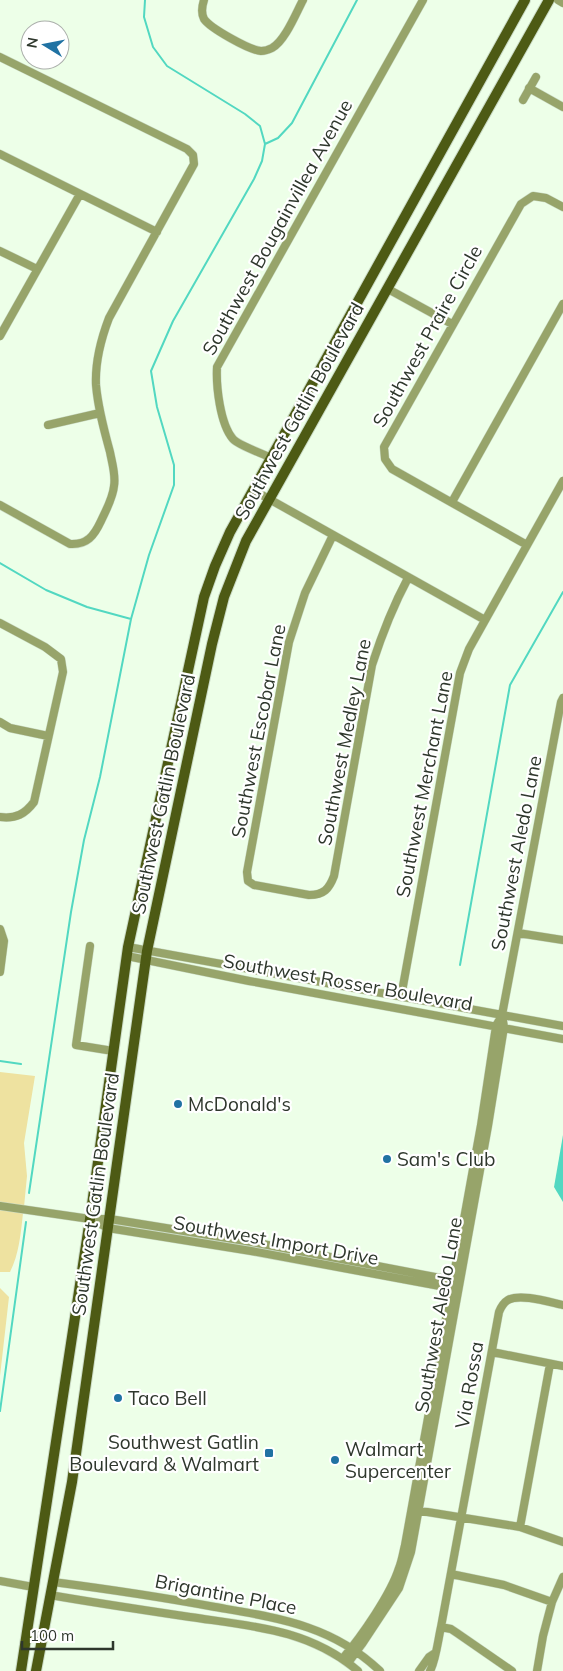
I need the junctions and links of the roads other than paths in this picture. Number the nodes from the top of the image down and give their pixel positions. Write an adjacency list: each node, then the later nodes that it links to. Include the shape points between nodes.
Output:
1 (204, 0): 2 (street, via 203,16 210,26 252,49 266,51 281,40)
2 (303, 0)
3 (423, 0): 25 (street, Southwest Bougainvillea Avenue, via 217,367 216,380 225,426 234,440)
4 (525, 0): 25 (main road, Southwest Gatlin Boulevard)
5 (549, 0): 19 (main road, Southwest Gatlin Boulevard)
6 (558, 0): 7 (street)
7 (563, 3)
8 (0, 57): 16 (street, via 190,152 194,159 193,168)
9 (536, 77): 10 (street)
10 (529, 88): 11 (street); 12 (street)
11 (523, 100)
12 (563, 107)
13 (0, 154): 14 (street)
14 (80, 194): 16 (street); 18 (street)
15 (563, 207): 21 (street, Southwest Praire Circle, via 546,198 533,196 520,204)
16 (157, 232): 23 (street, via 109,318 100,342 96,380)
17 (0, 251): 18 (street)
18 (37, 269): 22 (street)
19 (388, 289): 21 (street); 28 (main road, Southwest Gatlin Boulevard)
20 (563, 304): 29 (street)
21 (452, 324): 29 (street, Southwest Praire Circle, via 384,447 385,459 392,469)
22 (0, 336)
23 (100, 413): 24 (street); 30 (street, via 115,485 96,532 87,542 70,544)
24 (48, 425)
25 (272, 458): 27 (main road, Southwest Gatlin Boulevard)
26 (563, 481): 32 (street, Southwest Merchant Lane)
27 (253, 490): 28 (street); 45 (main road, Southwest Gatlin Boulevard, via 230,532 204,596)
28 (269, 499): 31 (street); 46 (main road, Southwest Gatlin Boulevard, via 232,573 222,607)
29 (452, 502): 32 (street, Southwest Praire Circle)
30 (0, 505)
31 (333, 535): 33 (street); 40 (street, Southwest Escobar Lane, via 305,593 289,642 247,872 248,881 254,886 310,895 324,893)
32 (527, 545): 34 (street, Southwest Merchant Lane)
33 (408, 578): 34 (street); 40 (street, Southwest Medley Lane, via 389,617 372,665)
34 (485, 620): 48 (street, Southwest Merchant Lane, via 463,662 458,680)
35 (0, 622): 38 (street, via 61,659 62,672)
36 (563, 698): 42 (street, Southwest Aledo Lane)
37 (0, 722): 38 (street, via 10,728)
38 (48, 736): 39 (street, via 34,802 16,818)
39 (1, 818)
40 (330, 886)
41 (0, 929): 47 (street, via 4,941)
42 (518, 933): 43 (street); 49 (street, Southwest Aledo Lane)
43 (563, 940)
44 (90, 946): 53 (street, via 76,1045)
45 (127, 952): 46 (street, Southwest Rosser Boulevard); 53 (main road, Southwest Gatlin Boulevard)
46 (147, 955): 48 (street, Southwest Rosser Boulevard); 51 (street, Southwest Rosser Boulevard, via 249,981); 56 (main road, Southwest Gatlin Boulevard)
47 (0, 972)
48 (401, 997): 49 (street, Southwest Rosser Boulevard)
49 (502, 1015): 50 (street, Southwest Rosser Boulevard); 51 (street, Southwest Aledo Lane)
50 (563, 1026)
51 (500, 1027): 52 (street, Southwest Rosser Boulevard); 57 (street, Southwest Aledo Lane)
52 (563, 1038)
53 (113, 1051): 55 (main road, Southwest Gatlin Boulevard)
54 (0, 1206): 55 (street, Southwest Import Drive)
55 (90, 1219): 56 (street, Southwest Import Drive); 70 (main road, Southwest Gatlin Boulevard)
56 (109, 1223): 57 (street, Southwest Import Drive, via 251,1252); 69 (main road, Southwest Gatlin Boulevard, via 73,1475)
57 (455, 1285): 62 (street, Southwest Aledo Lane)
58 (563, 1305): 59 (street, Via Rossa, via 519,1297 510,1299 499,1312)
59 (492, 1352): 60 (street); 63 (street, Via Rossa)
60 (550, 1364): 61 (street); 64 (street)
61 (563, 1366)
62 (415, 1510): 63 (street); 74 (street, Southwest Aledo Lane, via 399,1568)
63 (461, 1517): 64 (street); 66 (street, Via Rossa)
64 (520, 1527): 65 (street)
65 (563, 1542)
66 (451, 1574): 72 (street, via 504,1585); 73 (street, Via Rossa)
67 (563, 1576): 72 (street)
68 (0, 1581): 70 (street)
69 (53, 1582): 71 (main road, Southwest Gatlin Boulevard); 74 (street, Brigantine Place, via 172,1598 287,1620 313,1628)
70 (33, 1587): 77 (main road, Southwest Gatlin Boulevard)
71 (50, 1595): 76 (street, Brigantine Place, via 280,1631 321,1646); 78 (main road, Southwest Gatlin Boulevard)
72 (552, 1602): 84 (street)
73 (442, 1627): 75 (street, Via Rossa); 83 (street, via 451,1629)
74 (354, 1650): 76 (street, Southwest Aledo Lane); 80 (street, Brigantine Place)
75 (435, 1653): 81 (street, Via Rossa); 82 (street, Via Rossa)
76 (346, 1660): 79 (street, Brigantine Place)
77 (21, 1671)
78 (36, 1671)
79 (358, 1671)
80 (380, 1671)
81 (419, 1671)
82 (430, 1671)
83 (512, 1671)
84 (537, 1671)

